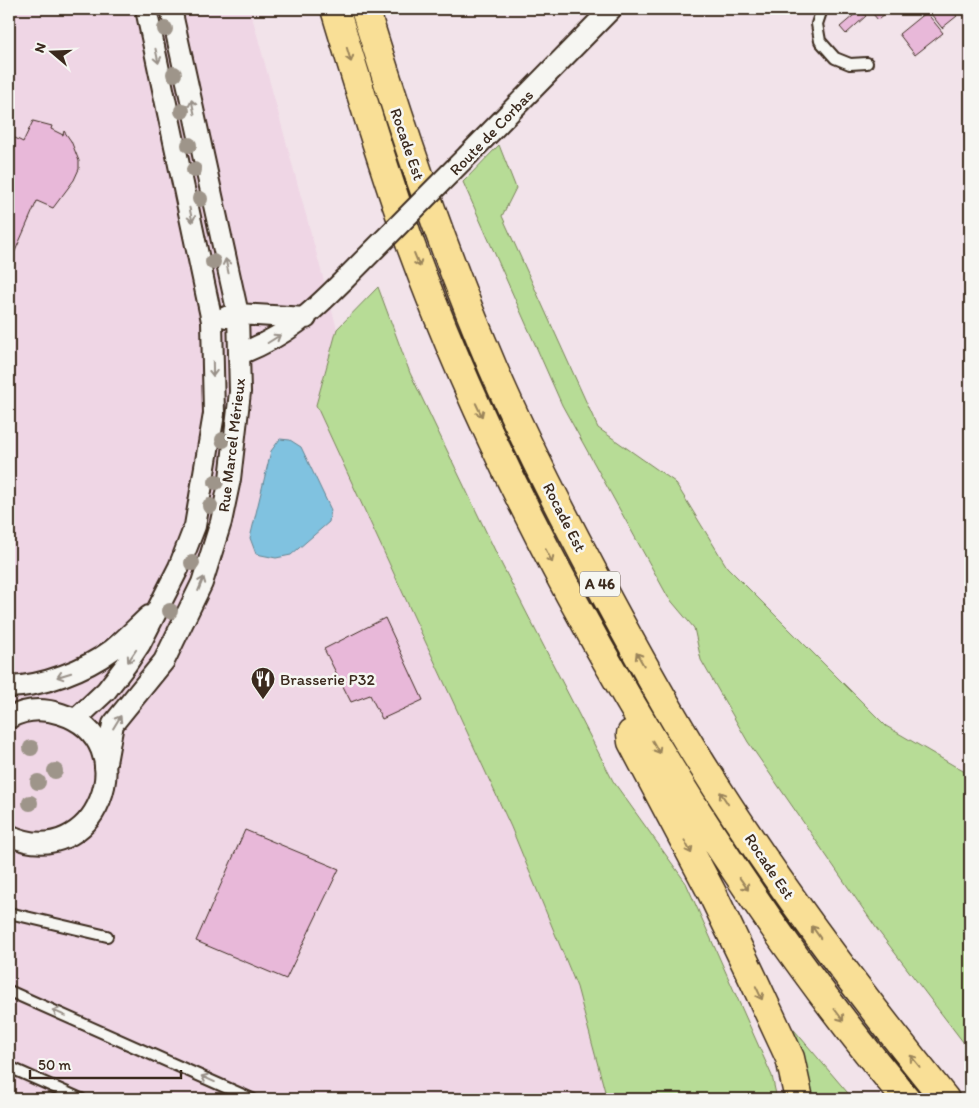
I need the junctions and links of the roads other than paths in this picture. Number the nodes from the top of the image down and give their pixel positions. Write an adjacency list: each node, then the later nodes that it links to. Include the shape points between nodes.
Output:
1 (146, 9): 10 (street, Rue Marcel Mérieux, one-way to 10)
2 (172, 9): 8 (street, Rue Marcel Mérieux, one-way to 2)
3 (335, 9): 14 (highway, Rocade Est / A 46, one-way to 14, via 412,248 468,386 567,592)
4 (365, 9): 27 (highway, Rocade Est / A 46, one-way to 4, via 827,948 696,756 556,502 494,369 429,205)
5 (611, 9): 9 (street, Route de Corbas, bridge)
6 (822, 9): 7 (lane, via 817,24 820,41 835,58 850,64)
7 (867, 63)
8 (238, 314): 9 (street); 10 (street); 11 (street, Rue Marcel Mérieux)
9 (306, 318): 11 (street, Route de Corbas, one-way to 9, via 268,343)
10 (212, 320): 12 (street, Rue Marcel Mérieux, one-way to 12, via 214,414 204,484 195,526)
11 (240, 354): 17 (street, Rue Marcel Mérieux, one-way to 11, via 113,724 164,661 202,583 221,522 230,478 240,392)
12 (159, 606): 13 (street, Rue Marcel Mérieux, one-way to 13, via 112,650 70,674); 16 (street, Rue Marcel Mérieux, one-way to 16, via 126,665 106,691)
13 (9, 687)
14 (623, 690): 25 (highway, one-way to 25, via 632,742 712,893 763,1000 790,1058); 26 (highway, Rocade Est / A 46, one-way to 26, via 727,860 827,999)
15 (9, 718): 16 (street, via 22,712 44,710)
16 (75, 720): 17 (street, via 95,741)
17 (105, 768): 18 (street, Rue Marcel Mérieux, via 106,780 100,803 79,830 47,842)
18 (11, 838)
19 (9, 913): 20 (lane)
20 (107, 936)
21 (9, 991): 24 (lane, one-way to 21)
22 (9, 1067): 23 (lane)
23 (81, 1099)
24 (252, 1099)
25 (799, 1099)
26 (906, 1099)
27 (946, 1099)

